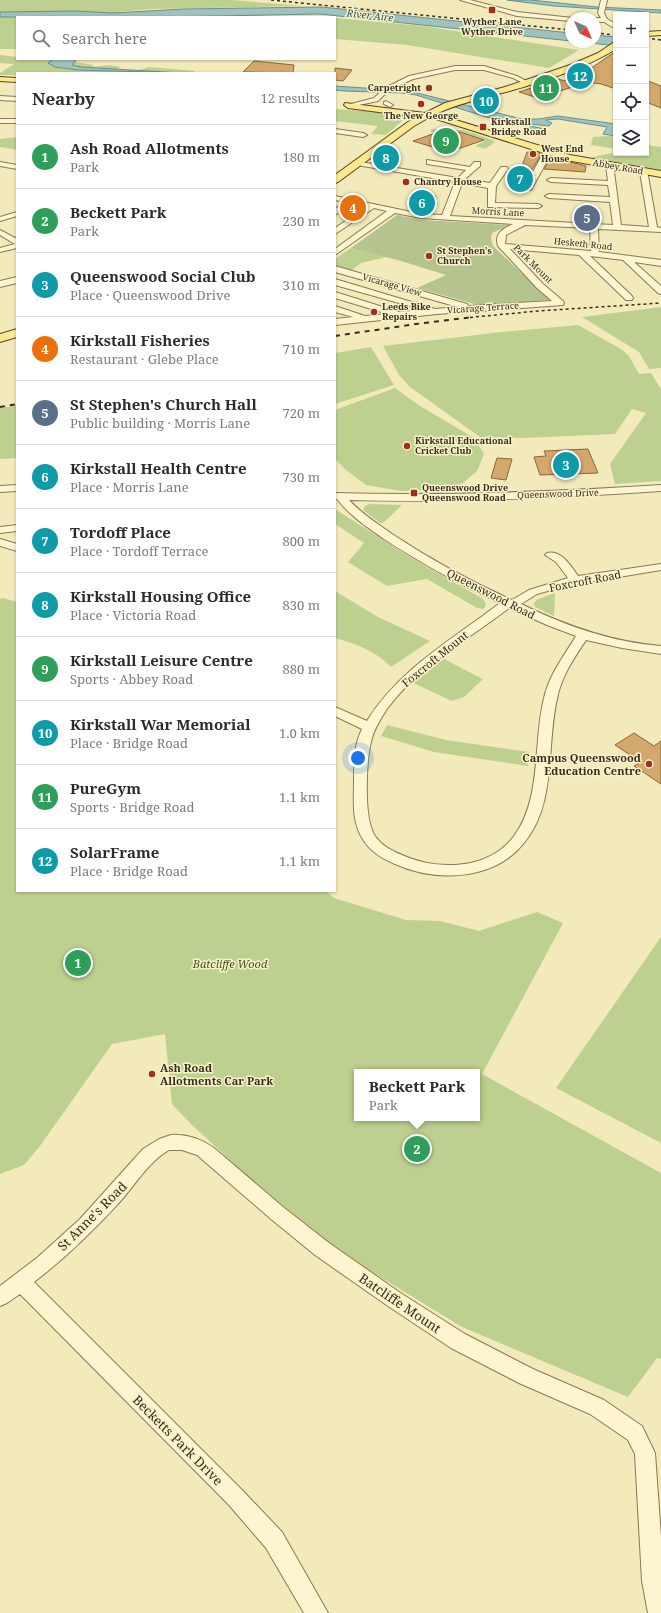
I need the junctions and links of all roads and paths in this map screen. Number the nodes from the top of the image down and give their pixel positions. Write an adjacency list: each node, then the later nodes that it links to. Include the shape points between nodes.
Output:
1 (463, 0): 3 (street, via 517,14)
2 (603, 5): 5 (street, via 602,16)
3 (565, 18)
4 (601, 20): 5 (street)
5 (605, 20): 6 (street)
6 (613, 25)
7 (661, 33): 8 (main road)
8 (649, 34)
9 (613, 47): 11 (main road, via 591,59)
10 (456, 70): 12 (street, via 484,68); 15 (street, via 482,70); 16 (street, via 410,77)
11 (546, 76): 12 (street); 15 (main road)
12 (515, 77): 15 (street)
13 (1, 79): 14 (main road)
14 (16, 80)
15 (527, 83): 20 (main road)
16 (388, 91): 19 (street); 19 (street)
17 (0, 98): 18 (street)
18 (16, 99)
19 (385, 105): 19 (main road, via 351,105); 20 (main road); 21 (main road, Abbey Road); 25 (main road, via 408,117)
20 (448, 105): 21 (main road); 22 (main road, via 444,110)
21 (430, 113): 22 (main road, Abbey Road); 25 (main road)
22 (452, 119): 25 (main road); 28 (main road, Abbey Road)
23 (0, 120): 24 (street)
24 (16, 121)
25 (411, 124): 30 (main road)
26 (336, 131): 27 (street)
27 (363, 134)
28 (548, 152): 34 (main road, Abbey Road); 41 (street)
29 (430, 162): 38 (street, via 474,166)
30 (357, 163): 37 (main road); 38 (street)
31 (0, 164): 32 (street)
32 (16, 167)
33 (504, 169): 40 (street)
34 (608, 172): 35 (main road, Abbey Road); 39 (street)
35 (644, 172): 36 (main road, Abbey Road); 57 (street)
36 (661, 174)
37 (336, 179)
38 (460, 180): 40 (street); 52 (street)
39 (612, 183): 42 (street); 42 (street, via 551,184)
40 (492, 186): 48 (street, via 491,205)
41 (528, 188)
42 (613, 192): 45 (street)
43 (549, 196): 45 (street)
44 (336, 198): 46 (street, Morris Lane)
45 (614, 200): 56 (street)
46 (352, 201): 47 (street, Morris Lane); 50 (street)
47 (372, 206): 49 (street, Morris Lane); 58 (street)
48 (538, 206)
49 (394, 210): 52 (street, Morris Lane); 64 (street)
50 (336, 212)
51 (16, 214): 53 (street)
52 (446, 216): 54 (street, Morris Lane)
53 (0, 219)
54 (522, 223): 55 (street, Morris Lane); 62 (street, Park Mount, via 501,234 499,239)
55 (594, 226): 56 (street, Morris Lane); 66 (street)
56 (617, 228): 57 (street, Morris Lane)
57 (657, 230)
58 (336, 231)
59 (0, 232): 60 (street)
60 (16, 241)
61 (16, 246): 63 (street)
62 (502, 246): 65 (street, Hesketh Road); 76 (street, Park Mount)
63 (0, 250)
64 (336, 252)
65 (582, 253): 66 (street, Hesketh Road); 75 (street)
66 (595, 254): 67 (street, Hesketh Road)
67 (625, 258): 68 (street, Hesketh Road); 73 (street)
68 (661, 263)
69 (336, 269): 77 (street, Vicarage View)
70 (16, 280): 72 (street)
71 (336, 282): 79 (street)
72 (0, 284)
73 (661, 291)
74 (336, 295): 80 (street)
75 (628, 298)
76 (560, 303): 77 (street, Vicarage Terrace)
77 (472, 308): 79 (street, Vicarage Terrace)
78 (336, 309): 81 (street)
79 (437, 311): 80 (street, Vicarage Terrace)
80 (401, 315): 81 (street, Vicarage Terrace)
81 (367, 319): 82 (street, Vicarage Terrace)
82 (336, 322)
83 (16, 333): 84 (main road)
84 (0, 338)
85 (16, 488): 87 (street)
86 (661, 488): 88 (street, Queenswood Drive, via 542,495)
87 (0, 489)
88 (338, 497): 96 (street, Queenswood Road, via 367,522 402,546)
89 (16, 528): 90 (street)
90 (0, 530)
91 (0, 542): 92 (street)
92 (16, 548)
93 (551, 555): 95 (street, via 560,560)
94 (661, 567): 95 (street, Foxcroft Road)
95 (576, 581): 96 (street, Foxcroft Road, via 532,592)
96 (510, 604): 97 (street, Queenswood Road); 100 (street, Foxcroft Mount, via 418,670 389,698)
97 (583, 635): 98 (street, Queenswood Road, via 613,643); 100 (street, Foxcroft Mount, via 556,678 547,716 541,779 532,816 511,850 488,863 462,870 434,870 404,864 378,849 369,839 362,824 360,806 361,763)
98 (661, 650)
99 (336, 711): 100 (street)
100 (369, 727)
101 (185, 1143): 102 (street, St Anne's Road, via 165,1144 154,1151 112,1199); 105 (street, Batcliffe Mount, via 208,1153 305,1236 394,1300 458,1341 526,1376 597,1407 635,1433 645,1453 653,1581)
102 (21, 1282): 103 (street, St Anne's Road); 104 (street, Becketts Park Drive, via 236,1498 274,1540)
103 (0, 1297)
104 (317, 1613)
105 (659, 1613)

